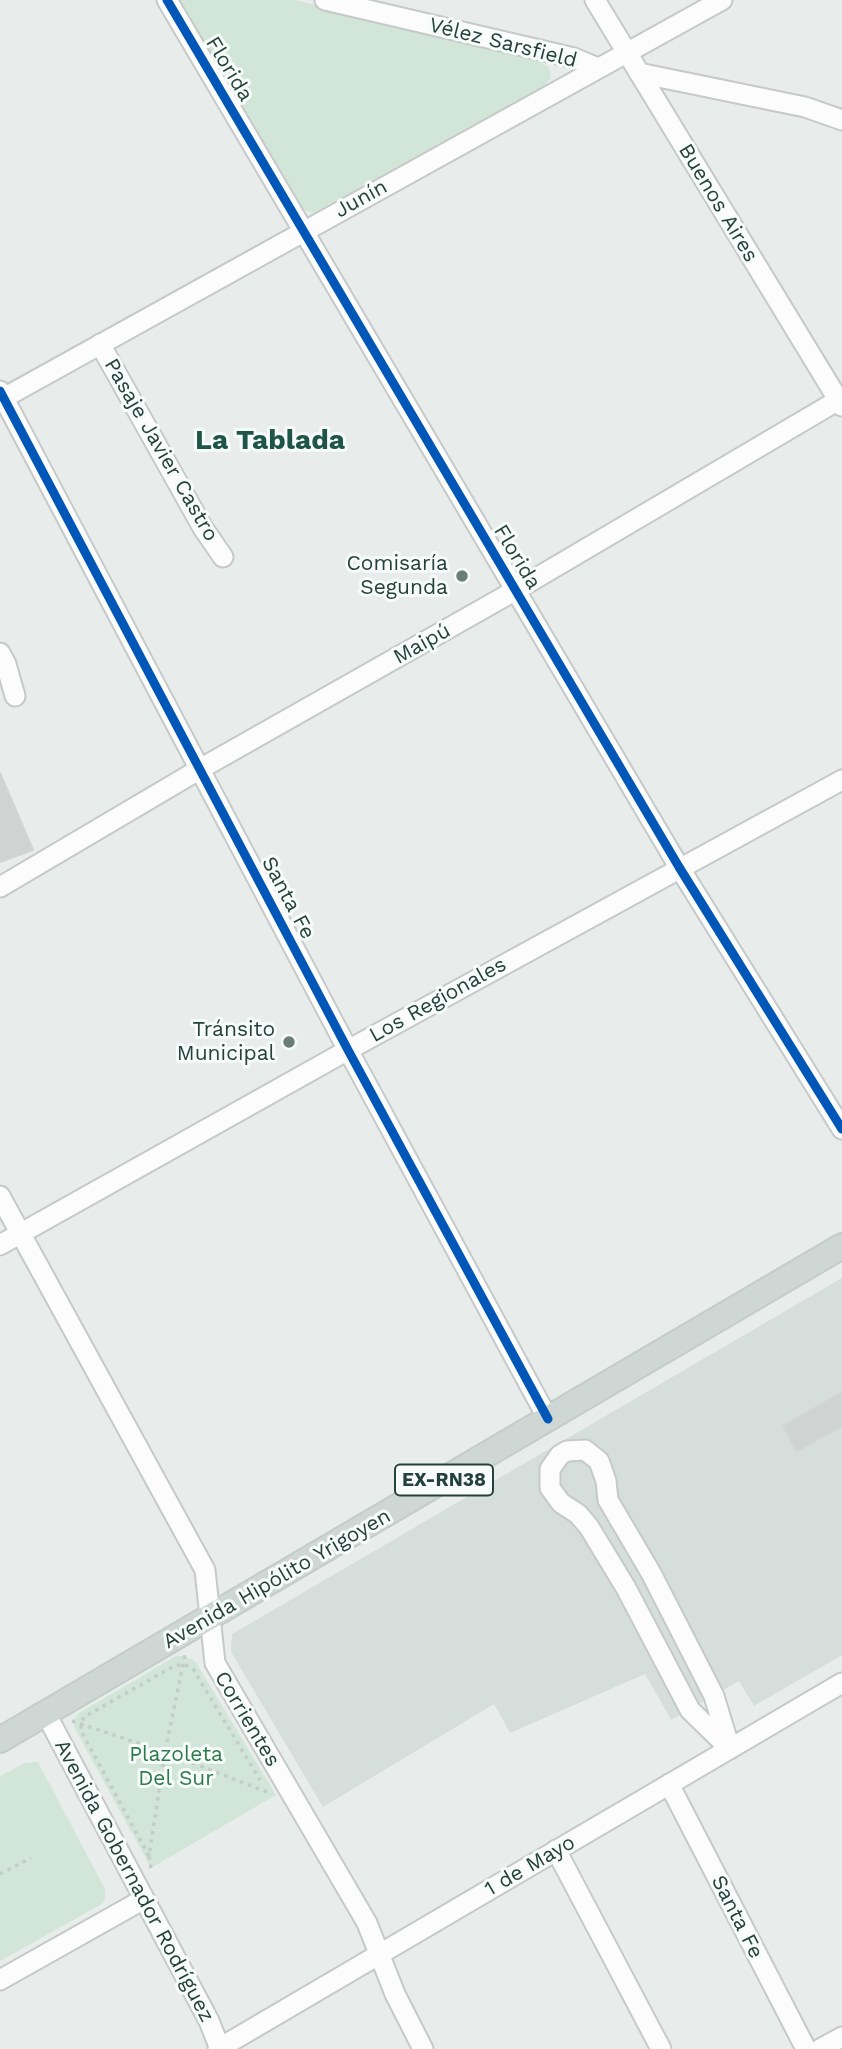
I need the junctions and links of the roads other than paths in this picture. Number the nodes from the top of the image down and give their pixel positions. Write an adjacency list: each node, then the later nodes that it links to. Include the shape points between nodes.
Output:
1 (167, 0): 9 (street, Florida)
2 (325, 0): 6 (street, Vélez Sarsfield, via 574,58)
3 (595, 0): 5 (street, Buenos Aires)
4 (722, 0): 5 (street, Junín)
5 (626, 53): 6 (street, Junín); 7 (street, Buenos Aires)
6 (598, 68): 9 (street, Junín)
7 (639, 73): 8 (street, via 805,107); 12 (street, Buenos Aires)
8 (842, 120)
9 (304, 230): 10 (street, Junín); 14 (street, Florida)
10 (100, 344): 11 (street, Junín); 13 (street, Pasaje Javier Castro)
11 (1, 396): 17 (street, Santa Fe)
12 (841, 402): 14 (street, Maipú)
13 (223, 556)
14 (516, 590): 17 (street, Maipú); 19 (street, Florida)
15 (0, 653): 16 (street)
16 (15, 696)
17 (200, 769): 20 (street, Maipú); 21 (street, Santa Fe)
18 (842, 780): 19 (street, Los Regionales)
19 (679, 867): 21 (street, Los Regionales); 22 (street, Florida)
20 (0, 887)
21 (348, 1050): 24 (street, Los Regionales); 27 (street, Santa Fe)
22 (842, 1129)
23 (0, 1195): 24 (street, Corrientes)
24 (21, 1234): 25 (street, Los Regionales); 28 (street, Corrientes, via 205,1570)
25 (0, 1245)
26 (842, 1246): 27 (main road, Avenida Hipólito Yrigoyen / EX-RN38)
27 (548, 1419): 28 (main road, Avenida Hipólito Yrigoyen / EX-RN38)
28 (209, 1618): 30 (main road, Avenida Hipólito Yrigoyen / EX-RN38); 36 (street, Corrientes, via 215,1663 367,1923)
29 (842, 1683): 32 (street, 1 de Mayo)
30 (46, 1714): 31 (main road, Avenida Hipólito Yrigoyen / EX-RN38); 35 (street, Avenida Gobernador Rodríguez)
31 (0, 1740)
32 (730, 1749): 32 (street, via 714,1696 652,1573 608,1500 599,1461 585,1450 560,1455 550,1469 550,1488 589,1527 690,1710); 33 (street, 1 de Mayo)
33 (669, 1784): 34 (street, 1 de Mayo); 42 (street, Santa Fe)
34 (556, 1850): 36 (street, 1 de Mayo); 41 (street)
35 (144, 1899): 37 (street); 39 (street, Avenida Gobernador Rodríguez)
36 (378, 1954): 39 (street, 1 de Mayo); 40 (street, Corrientes)
37 (0, 1980)
38 (842, 2037): 43 (street)
39 (220, 2049)
40 (423, 2049)
41 (661, 2049)
42 (806, 2049)
43 (820, 2049)

